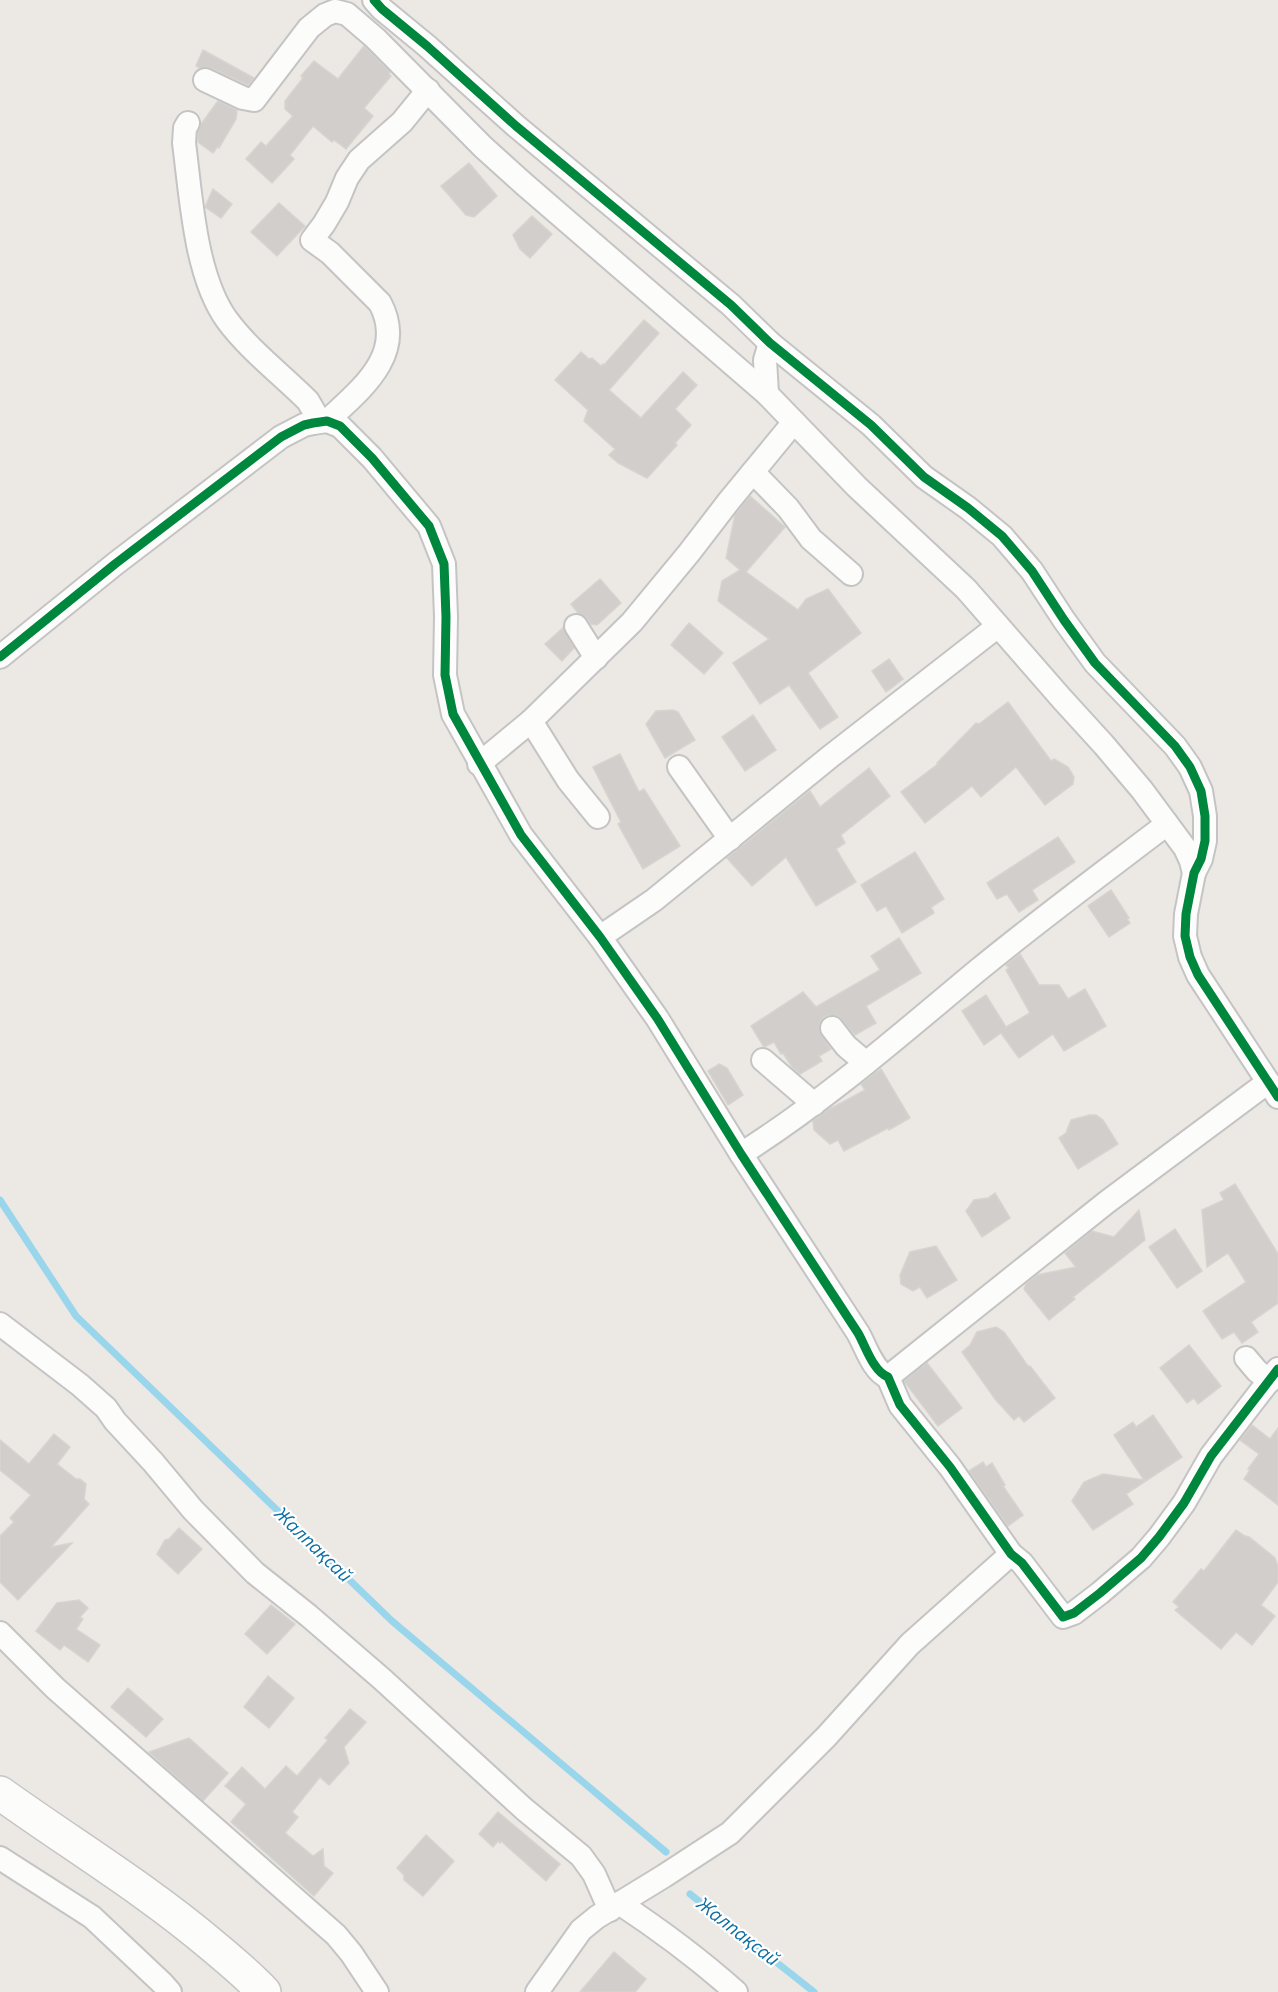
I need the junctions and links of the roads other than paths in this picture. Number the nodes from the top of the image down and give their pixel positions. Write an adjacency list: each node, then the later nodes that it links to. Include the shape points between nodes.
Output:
1 (374, 0): 5 (street, via 516,126 731,305)
2 (205, 80): 3 (street, via 254,100 309,28 335,11 347,14)
3 (428, 90): 6 (street, via 524,184); 7 (street, via 402,122 358,160 312,240 380,303 389,332 386,352 377,367 360,388)
4 (188, 123): 7 (street, via 184,143 202,263 210,290 226,319 308,401)
5 (770, 344): 6 (street, via 765,360); 21 (street, via 871,424 924,477 1002,536 1032,571 1095,663 1175,746 1201,791 1205,816 1205,841)
6 (767, 394): 8 (street)
7 (320, 422): 13 (street, via 281,437); 16 (street, via 340,426 429,526 444,564 448,694 453,714)
8 (794, 422): 9 (street); 12 (street, via 966,589)
9 (753, 472): 10 (street, via 811,539); 14 (street, via 632,622)
10 (850, 574)
11 (576, 626): 14 (street)
12 (998, 626): 19 (street, via 1104,745); 20 (street)
13 (0, 657)
14 (596, 658): 15 (street)
15 (531, 721): 16 (street); 18 (street, via 568,780)
16 (479, 764): 22 (street, via 521,835)
17 (679, 768): 20 (street)
18 (598, 817)
19 (1167, 824): 21 (street, via 1185,848); 25 (street, via 1014,941)
20 (730, 838): 22 (street, via 654,900)
21 (1194, 873): 26 (street, via 1186,914 1185,936 1190,957)
22 (600, 937): 28 (street, via 657,1018)
23 (832, 1028): 25 (street)
24 (763, 1060): 27 (street)
25 (866, 1063): 27 (street)
26 (1273, 1089): 32 (street, via 1107,1202)
27 (814, 1104): 28 (street)
28 (741, 1154): 32 (street, via 878,1368)
29 (0, 1324): 37 (street, via 106,1408 193,1510 255,1573 382,1679 581,1856)
30 (1246, 1358): 31 (street, via 1257,1371)
31 (1274, 1375): 33 (street, via 1211,1456 1185,1503 1160,1537 1141,1558 1074,1613 1063,1617)
32 (888, 1377): 33 (street, via 900,1405 950,1467)
33 (1011, 1554): 37 (street, via 910,1644 826,1737 730,1833)
34 (0, 1633): 40 (street, via 55,1688 336,1935)
35 (0, 1793): 39 (main road, via 138,1887)
36 (0, 1858): 38 (street, via 92,1917)
37 (614, 1906): 41 (street, via 581,1930); 42 (street, via 654,1926)
38 (170, 1992)
39 (264, 1992)
40 (376, 1992)
41 (537, 1992)
42 (736, 1992)

